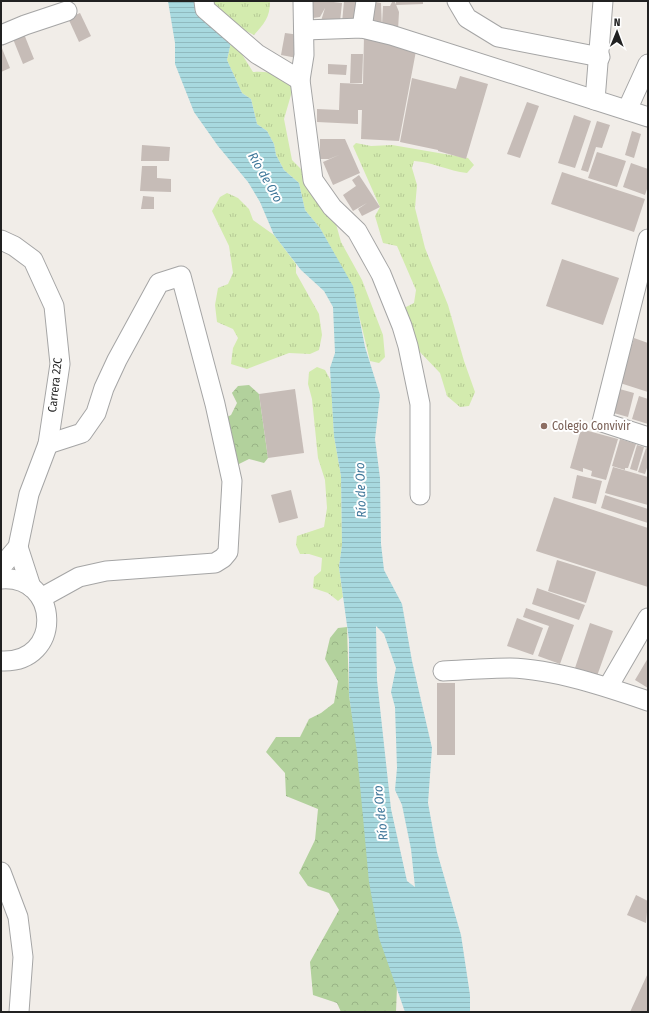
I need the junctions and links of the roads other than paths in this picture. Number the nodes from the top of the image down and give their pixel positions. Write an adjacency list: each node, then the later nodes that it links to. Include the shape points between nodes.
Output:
1 (204, 1): 12 (street, via 205,9 235,36 257,54)
2 (302, 1): 8 (street)
3 (366, 1): 7 (street)
4 (457, 1): 10 (street, via 467,18 498,37)
5 (603, 1): 10 (street)
6 (67, 11): 9 (street)
7 (362, 28): 8 (street); 13 (street)
8 (304, 30): 12 (street)
9 (1, 35)
10 (600, 56): 13 (street)
11 (648, 64): 14 (street)
12 (300, 80): 20 (street, via 314,180 332,207 357,231 382,274 408,346 420,404)
13 (595, 100): 14 (street)
14 (626, 110): 15 (street)
15 (648, 117)
16 (648, 239): 18 (street, via 602,422)
17 (1, 240): 19 (street, Carrera 22C, via 33,260 54,306 60,364)
18 (648, 437)
19 (48, 444): 21 (street, Carrera 22C, via 28,494); 24 (street, via 82,433 96,413 117,360 159,283 181,276 215,404 232,481 228,552 215,563 106,571 79,577)
20 (420, 495)
21 (18, 547): 22 (street, Carrera 22C); 24 (street, Carrera 22C)
22 (1, 567)
23 (1, 579): 24 (street, via 13,579)
24 (36, 593): 26 (street, Carrera 22C, via 47,612 48,622 42,641 28,656)
25 (648, 618): 28 (street)
26 (4, 665)
27 (443, 671): 28 (street, via 511,668)
28 (608, 687): 29 (street)
29 (648, 701)
30 (1, 872): 31 (street, via 18,916 23,957)
31 (19, 1012)

